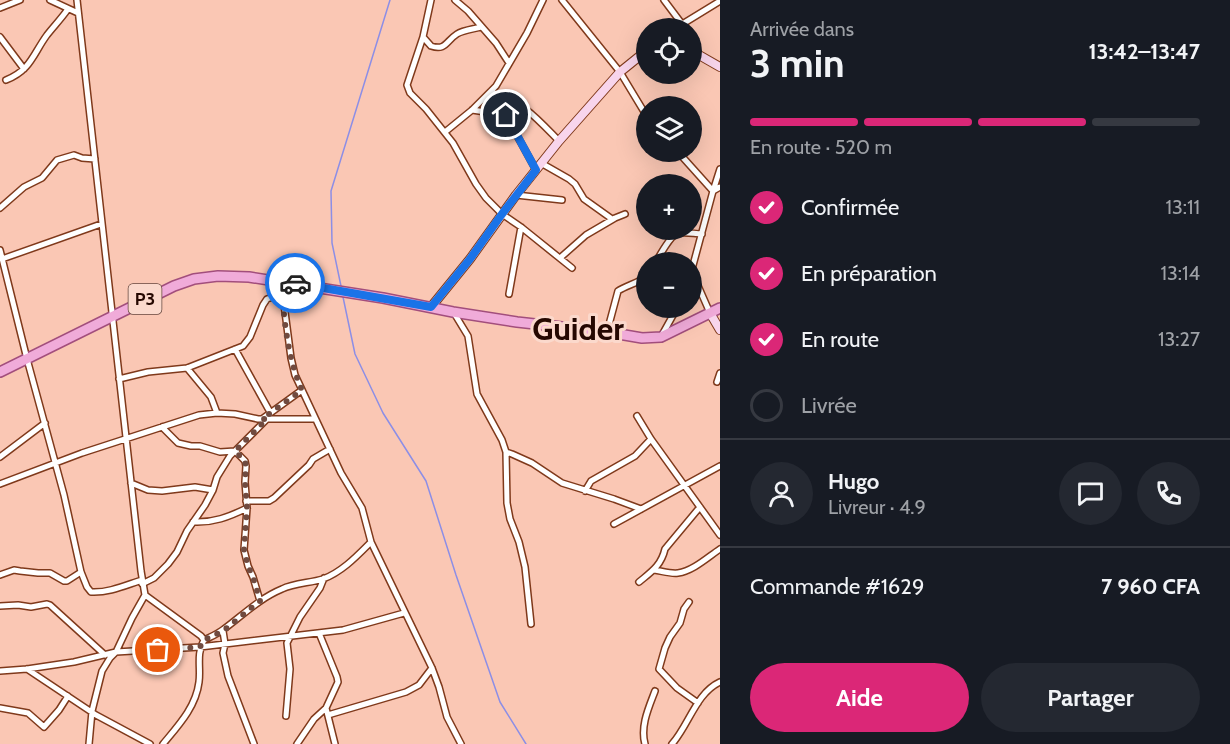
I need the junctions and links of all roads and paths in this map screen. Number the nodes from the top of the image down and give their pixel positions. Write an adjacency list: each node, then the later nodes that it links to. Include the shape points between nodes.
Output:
1 (20, 0): 10 (street)
2 (50, 0): 11 (street)
3 (76, 0): 12 (street)
4 (431, 0): 17 (street)
5 (455, 0): 15 (street)
6 (543, 0): 20 (street)
7 (562, 0): 23 (street)
8 (664, 0): 13 (street)
9 (720, 1): 14 (street)
10 (0, 8)
11 (68, 9): 12 (street); 22 (street)
12 (78, 13): 32 (street)
13 (677, 18)
14 (691, 18)
15 (481, 27): 17 (street, via 457,34 438,48); 20 (street)
16 (0, 37): 22 (street)
17 (423, 37): 30 (street, via 407,85)
18 (702, 57): 21 (street)
19 (636, 59): 23 (street)
20 (509, 63): 25 (street)
21 (720, 67)
22 (24, 69): 24 (street)
23 (620, 72): 27 (street); 31 (street)
24 (6, 80)
25 (492, 90): 26 (street); 28 (street)
26 (496, 98): 29 (street); 31 (street, via 503,97 527,110)
27 (636, 99)
28 (472, 110): 29 (street); 30 (street)
29 (506, 115): 34 (street)
30 (445, 132): 42 (street, via 476,184)
31 (559, 141): 34 (street)
32 (95, 159): 40 (street, via 74,155 57,160 42,178); 45 (street)
33 (687, 162): 37 (street)
34 (538, 166): 38 (street); 44 (street, via 569,179 584,199)
35 (720, 169): 37 (street)
36 (720, 187): 37 (street)
37 (713, 191): 47 (street)
38 (516, 195): 39 (street); 42 (street)
39 (561, 200)
40 (3, 202): 41 (street)
41 (0, 208)
42 (502, 214): 46 (street); 59 (street)
43 (625, 214): 44 (street)
44 (612, 219): 51 (street)
45 (101, 224): 52 (street); 63 (street)
46 (521, 227): 51 (street); 57 (street)
47 (702, 234)
48 (670, 240): 50 (street)
49 (0, 250): 52 (street)
50 (661, 252)
51 (560, 258): 53 (street)
52 (1, 259): 69 (street)
53 (572, 268)
54 (281, 281): 56 (street); 59 (main road, P3); 63 (main road, P3, via 218,276 194,279)
55 (636, 283): 66 (street, via 618,291)
56 (282, 294): 68 (street, via 267,300 250,337); 75 (street, via 291,358)
57 (509, 294)
58 (702, 294): 62 (street)
59 (431, 307): 61 (main road)
60 (720, 308): 62 (main road)
61 (453, 312): 66 (main road); 87 (street, via 468,336 477,394)
62 (710, 313): 65 (street); 67 (main road)
63 (113, 315): 69 (main road, P3); 73 (street)
64 (671, 318): 67 (street)
65 (720, 330)
66 (607, 332): 67 (main road)
67 (661, 337)
68 (236, 349): 70 (street); 76 (street)
69 (27, 359): 71 (main road, P3); 81 (street)
70 (187, 368): 73 (street); 77 (street, via 211,397)
71 (0, 372)
72 (720, 373): 74 (street)
73 (119, 379): 83 (street)
74 (717, 382)
75 (302, 390): 76 (street); 80 (street)
76 (270, 412): 79 (street)
77 (217, 413): 79 (street); 82 (street)
78 (637, 416): 84 (street)
79 (265, 419): 80 (street); 86 (street)
80 (315, 419): 85 (street)
81 (45, 423): 88 (street); 89 (street)
82 (162, 427): 83 (street); 86 (street, via 178,444)
83 (126, 438): 89 (street); 91 (street)
84 (651, 439): 93 (street); 95 (street, via 635,456 591,481)
85 (330, 449): 96 (street, via 313,459 274,498); 103 (street, via 362,508)
86 (235, 451): 94 (street); 96 (street, via 246,463)
87 (506, 452): 95 (street, via 562,483); 116 (street, via 507,503 525,567)
88 (0, 456)
89 (55, 463): 92 (street); 106 (street)
90 (720, 466): 93 (street)
91 (131, 483): 94 (street, via 148,490); 109 (street)
92 (0, 484)
93 (684, 485): 97 (street); 99 (street)
94 (213, 490): 100 (street)
95 (585, 491): 99 (street)
96 (246, 501): 98 (street)
97 (700, 507): 102 (street); 105 (street, via 665,549)
98 (247, 508): 100 (street, via 227,518); 112 (street, via 244,550)
99 (641, 509): 101 (street)
100 (193, 522): 109 (street, via 168,564)
101 (614, 524)
102 (720, 535)
103 (372, 542): 108 (street, via 348,564); 115 (street)
104 (720, 549): 105 (street, via 680,573)
105 (654, 570): 110 (street)
106 (81, 572): 107 (street, via 67,581 50,573 14,570); 109 (street, via 91,592)
107 (0, 575)
108 (324, 578): 112 (street, via 282,589); 119 (street)
109 (142, 582): 111 (street)
110 (639, 582)
111 (145, 595): 120 (street); 123 (street)
112 (260, 601): 117 (street)
113 (689, 602): 131 (street, via 665,648 659,669)
114 (0, 606): 124 (street, via 50,605)
115 (404, 613): 118 (street); 125 (street)
116 (531, 624)
117 (223, 631): 120 (street); 121 (street)
118 (319, 633): 119 (street); 133 (street, via 338,682)
119 (290, 637): 121 (street); 136 (street)
120 (204, 640): 122 (street)
121 (225, 644): 122 (street); 140 (street, via 228,676)
122 (200, 647): 123 (street); 139 (street, via 195,699)
123 (116, 652): 124 (street); 134 (street, via 102,671)
124 (105, 655): 126 (street)
125 (432, 668): 135 (street, via 420,685 406,692); 143 (street)
126 (27, 669): 127 (street); 130 (street)
127 (0, 671)
128 (720, 682): 131 (street)
129 (655, 691): 144 (street, via 645,722)
130 (68, 696): 132 (street, via 44,727 28,713); 134 (street)
131 (698, 703): 145 (street)
132 (0, 708)
133 (326, 708): 135 (street); 141 (street)
134 (92, 711): 137 (street); 138 (street)
135 (328, 715): 142 (street)
136 (286, 716)
137 (89, 744)
138 (150, 744)
139 (163, 744)
140 (254, 744)
141 (297, 744)
142 (335, 744)
143 (460, 744)
144 (645, 744)
145 (672, 744)

